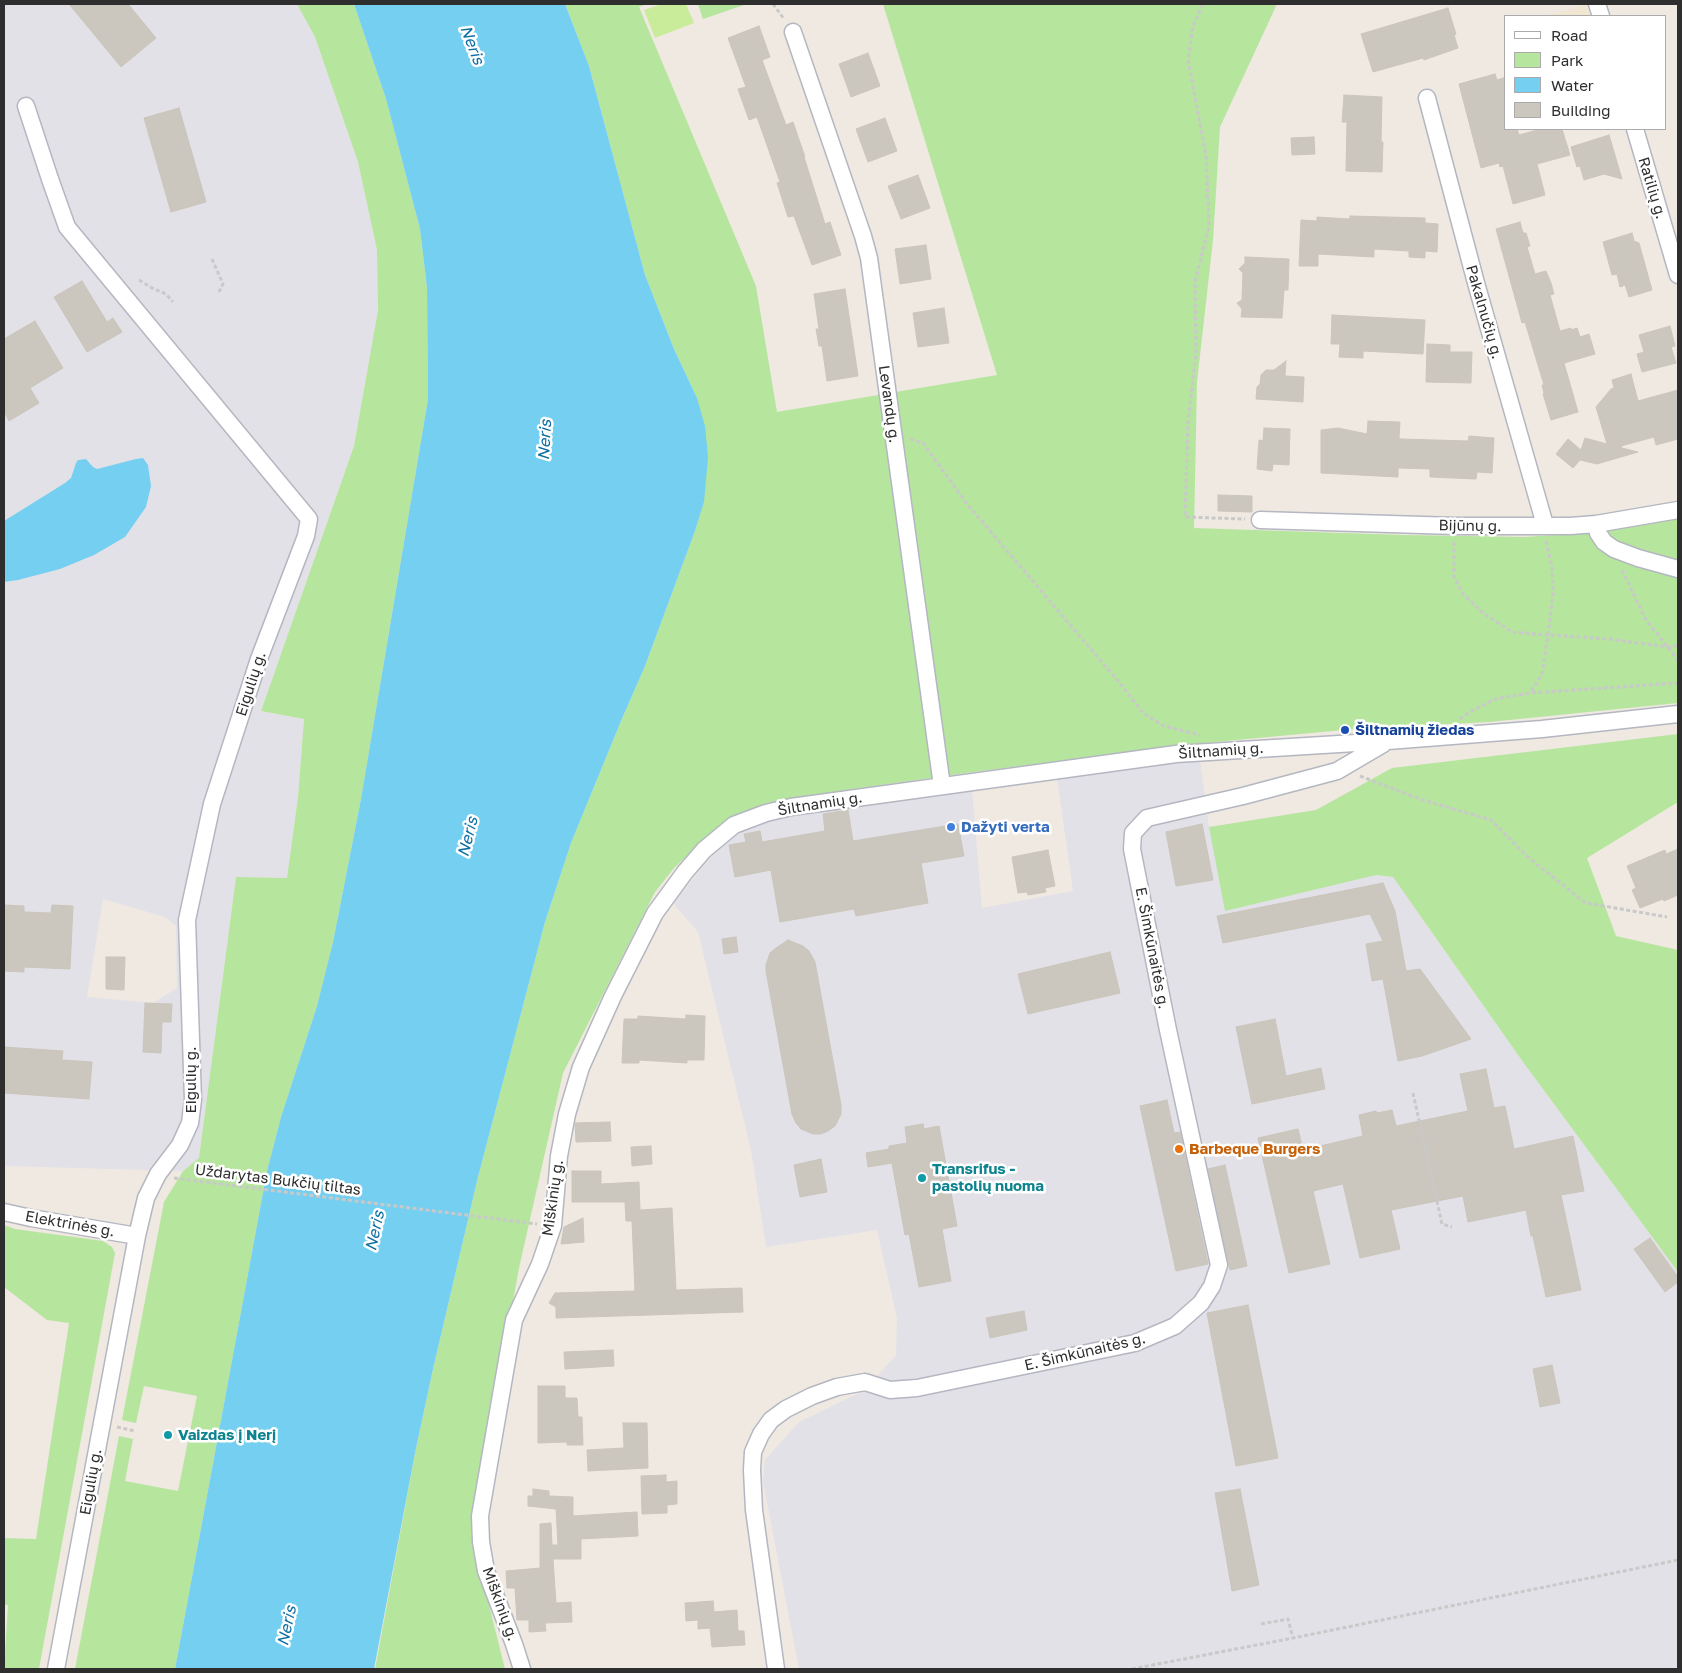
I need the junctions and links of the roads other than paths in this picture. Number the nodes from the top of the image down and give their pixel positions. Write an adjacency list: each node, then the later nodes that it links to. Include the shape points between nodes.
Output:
1 (794, 32): 13 (street, Levandų g., via 869,258)
2 (1427, 98): 9 (street, Pakalnučių g.)
3 (26, 106): 16 (street, Eigulių g., via 68,227 309,519 306,536 259,659 212,804 187,920 193,1100 190,1123 180,1145 158,1174 146,1198)
4 (1634, 130): 5 (street, Ratilių g.)
5 (1678, 275)
6 (1678, 510): 8 (street, Bijūnų g.)
7 (1260, 520): 9 (street, Bijūnų g., via 1454,526)
8 (1596, 524): 9 (street, Bijūnų g.); 10 (street, via 1604,542 1614,549)
9 (1545, 525)
10 (1678, 569)
11 (1678, 714): 12 (street, Šiltnamių g.)
12 (1388, 741): 13 (street, Šiltnamių g., via 1176,754); 19 (street, E. Šimkūnaitės g., via 1337,771 1147,818 1133,833 1132,849 1219,1266 1212,1286 1201,1303 1175,1326 1135,1343 917,1388 890,1390 865,1382 837,1387 812,1396 771,1420 760,1434 753,1452 752,1470 754,1510)
13 (942, 786): 14 (street, Šiltnamių g.)
14 (766, 813): 18 (street, Miškinių g., via 734,824 704,850 655,913 581,1067 567,1114 559,1156 553,1226 540,1264 514,1320 480,1516 480,1542 486,1571)
15 (4, 1212): 16 (street, Elektrinės g.)
16 (137, 1236): 17 (street, Eigulių g.)
17 (56, 1669)
18 (522, 1669)
19 (776, 1669)

